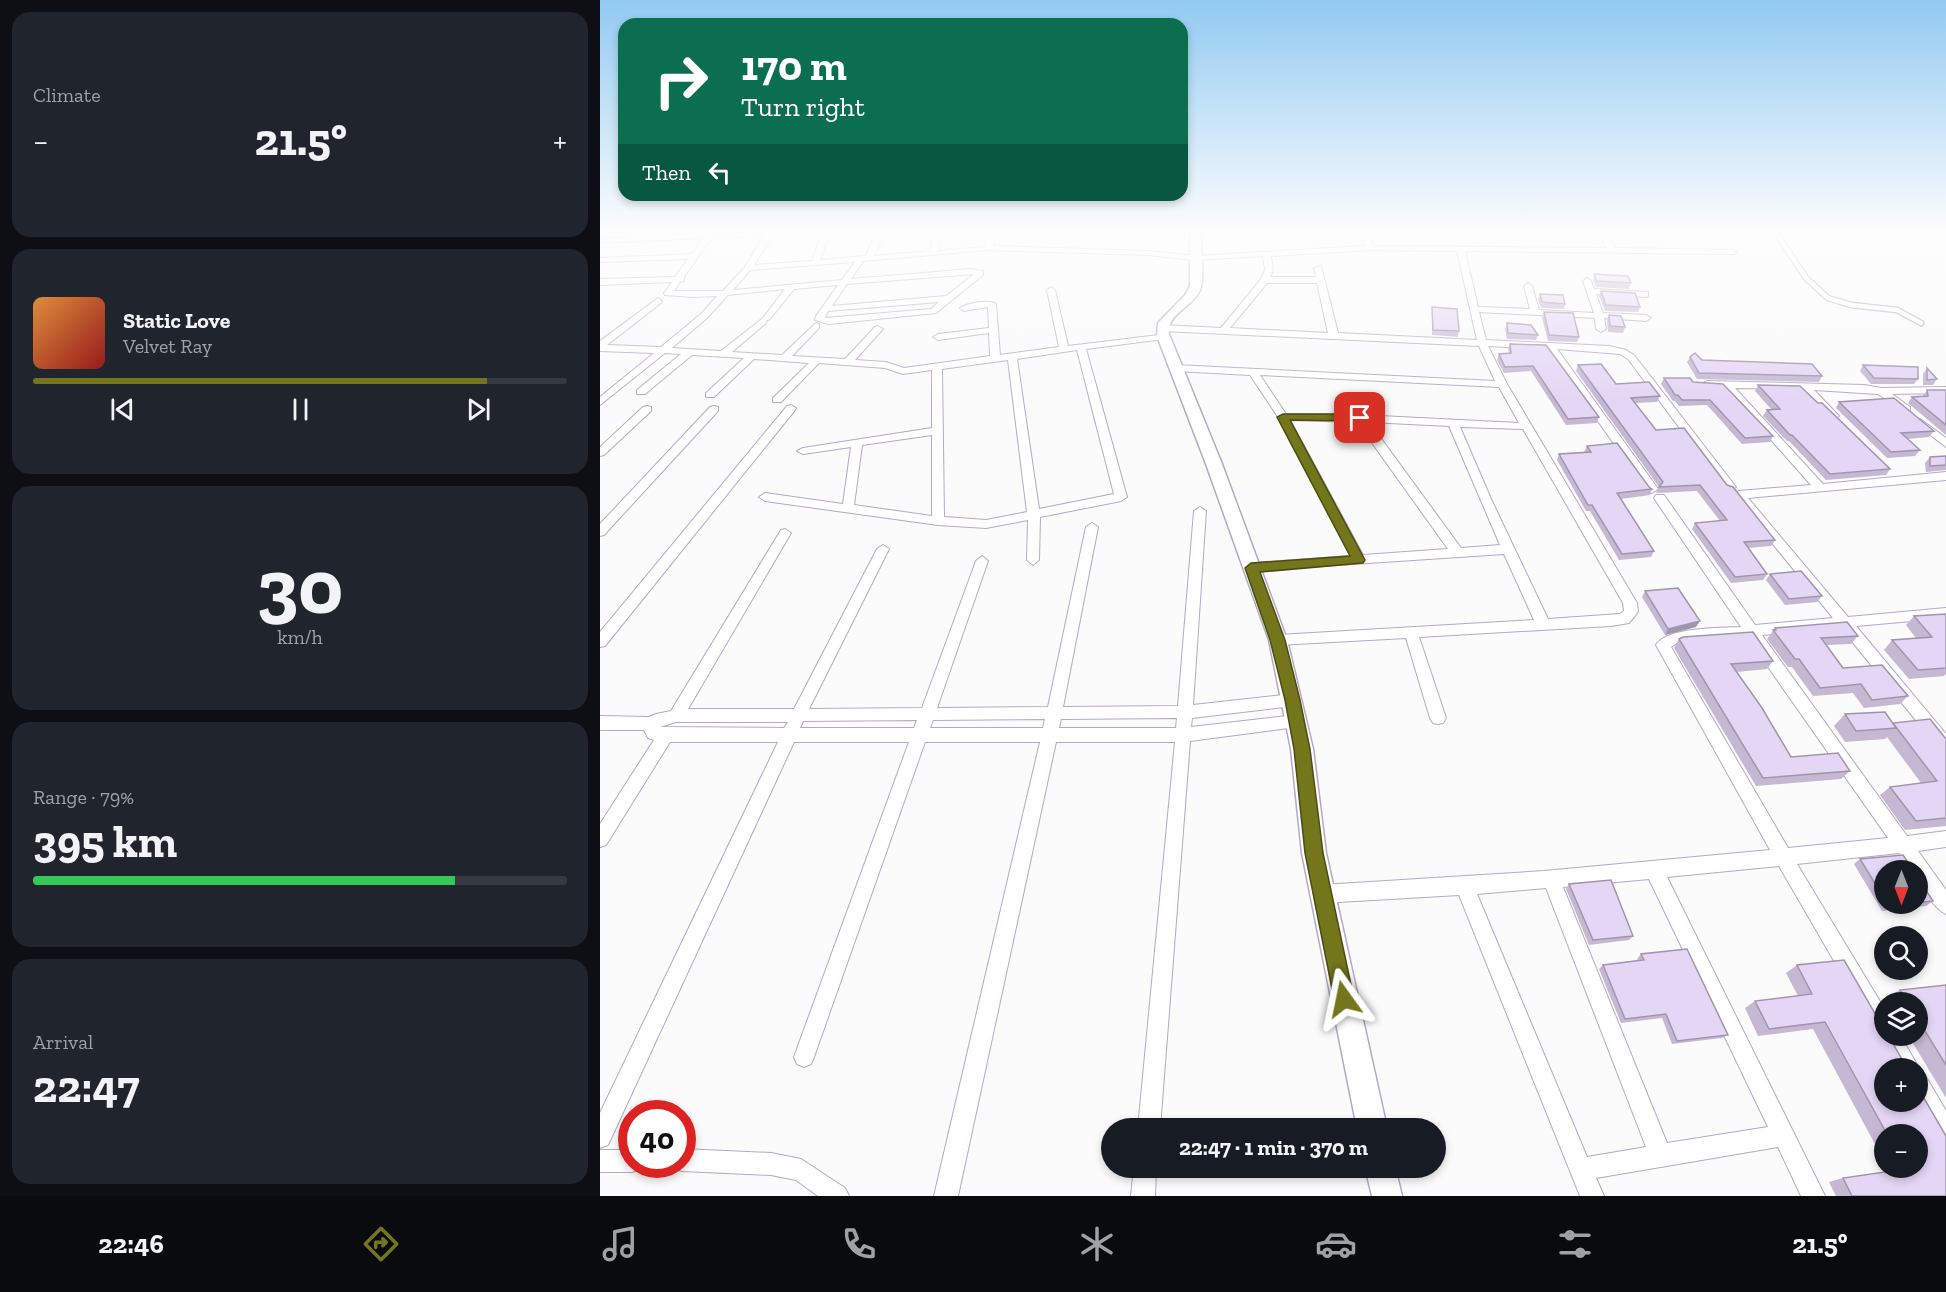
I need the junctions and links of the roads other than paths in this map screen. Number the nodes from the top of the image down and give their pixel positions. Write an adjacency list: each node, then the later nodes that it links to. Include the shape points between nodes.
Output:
1 (672, 289): 15 (street, via 668,293)
2 (730, 289): 15 (street)
3 (762, 289): 15 (street)
4 (790, 289): 39 (street, via 765,319)
5 (839, 289): 6 (street, via 825,309 951,298)
6 (962, 289)
7 (1195, 289): 29 (street, via 1167,319)
8 (1258, 289): 28 (street)
9 (1323, 289): 31 (street)
10 (1470, 289): 19 (street)
11 (1529, 289): 20 (street)
12 (1816, 289): 23 (lane, via 1828,299 1897,309)
13 (1051, 290): 37 (street)
14 (1591, 291): 16 (street); 21 (street)
15 (727, 292): 36 (street)
16 (1645, 294)
17 (658, 301): 34 (street)
18 (964, 308): 27 (street, via 992,304)
19 (1475, 309): 20 (street); 32 (street)
20 (1535, 312): 21 (street)
21 (1599, 315): 22 (street); 26 (street)
22 (1646, 318)
23 (1921, 323)
24 (816, 326): 42 (street)
25 (878, 329): 45 (street)
26 (1600, 329)
27 (993, 330): 30 (street); 43 (street)
28 (1223, 331): 29 (street); 31 (street)
29 (1163, 332): 35 (street); 47 (street)
30 (938, 337)
31 (1334, 337): 32 (street)
32 (1482, 343): 33 (street); 49 (street)
33 (1550, 346): 73 (street, via 1609,349 1631,357); 93 (street)
34 (600, 347): 36 (street)
35 (1081, 347): 37 (street); 78 (street, via 1121,497)
36 (664, 350): 38 (street); 58 (street)
37 (1064, 350): 41 (street)
38 (689, 352): 39 (street); 55 (street)
39 (723, 354): 40 (street)
40 (752, 356): 42 (street); 56 (street)
41 (1012, 356): 43 (street); 78 (street)
42 (784, 359): 44 (street)
43 (995, 359): 46 (street)
44 (816, 361): 45 (street); 57 (street)
45 (847, 363): 46 (street, via 886,365 903,371)
46 (937, 367): 67 (street)
47 (1175, 368): 48 (street); 89 (street)
48 (1253, 372): 49 (street); 62 (street)
49 (1502, 384): 65 (street)
50 (1695, 384): 51 (street)
51 (1727, 385): 52 (street); 74 (street)
52 (1806, 388): 54 (street); 66 (street)
53 (1946, 390): 54 (street)
54 (1881, 391): 69 (street)
55 (641, 392)
56 (710, 395)
57 (777, 400)
58 (600, 402)
59 (791, 408): 96 (street)
60 (647, 409): 71 (street)
61 (714, 409): 81 (street)
62 (1283, 417): 63 (street); 87 (street)
63 (1360, 418): 64 (street); 85 (street)
64 (1454, 425): 65 (street); 84 (street)
65 (1527, 426): 92 (street, via 1630,603 1631,612 1624,619)
66 (1845, 426)
67 (936, 431): 68 (street); 79 (street)
68 (857, 442): 70 (street); 76 (street)
69 (1946, 444)
70 (803, 451)
71 (600, 453)
72 (1946, 476): 74 (street, via 1896,476)
73 (1730, 487)
74 (1820, 488): 91 (street, via 1739,495)
75 (765, 497): 76 (street)
76 (848, 508): 79 (street)
77 (1200, 511): 99 (street)
78 (1034, 515): 79 (street, via 986,524); 86 (street)
79 (938, 521)
80 (1092, 527): 98 (street)
81 (600, 531)
82 (786, 533): 101 (street)
83 (883, 549): 102 (street)
84 (1508, 549): 85 (street); 92 (street)
85 (1458, 553): 87 (street)
86 (1033, 560)
87 (1359, 560): 89 (street)
88 (982, 561): 100 (street)
89 (1251, 568): 95 (street)
90 (1946, 613): 91 (street)
91 (1844, 622): 93 (street); 111 (street)
92 (1544, 626): 94 (street)
93 (1751, 631): 114 (street); 115 (street, via 1674,638 1663,645)
94 (1411, 633): 95 (street); 103 (street)
95 (1278, 640): 97 (street)
96 (600, 642)
97 (1292, 700): 99 (street); 104 (street)
98 (1055, 712): 99 (street); 100 (street); 108 (street)
99 (1185, 712): 110 (street)
100 (926, 714): 102 (street); 107 (street)
101 (676, 716): 102 (street); 106 (street, via 662,718)
102 (798, 716): 109 (street)
103 (1438, 718)
104 (1296, 721): 110 (street); 119 (street)
105 (600, 723): 106 (street)
106 (659, 729): 109 (street); 112 (street)
107 (920, 734): 108 (street); 109 (street); 122 (street)
108 (1050, 734): 110 (street); 137 (street)
109 (790, 735): 128 (street)
110 (1183, 735): 124 (street)
111 (1946, 744)
112 (600, 839)
113 (1946, 839): 114 (street)
114 (1903, 845): 115 (street); 120 (street)
115 (1783, 857): 116 (street); 121 (street)
116 (1654, 870): 117 (street); 127 (street)
117 (1551, 879): 118 (street); 129 (street)
118 (1465, 887): 119 (street); 133 (street)
119 (1323, 894): 125 (street)
120 (1946, 905)
121 (1874, 1010)
122 (804, 1057)
123 (1928, 1102): 126 (street)
124 (1150, 1118)
125 (1370, 1118)
126 (1946, 1132)
127 (1784, 1135): 129 (street); 141 (street)
128 (600, 1137)
129 (1660, 1155): 133 (street)
130 (600, 1161): 131 (street)
131 (618, 1161)
132 (696, 1161): 136 (street, via 771,1164 801,1170)
133 (1581, 1169): 140 (street)
134 (1144, 1178): 138 (street)
135 (1383, 1178): 139 (street)
136 (837, 1196)
137 (946, 1196)
138 (1143, 1196)
139 (1387, 1196)
140 (1592, 1196)
141 (1814, 1196)

